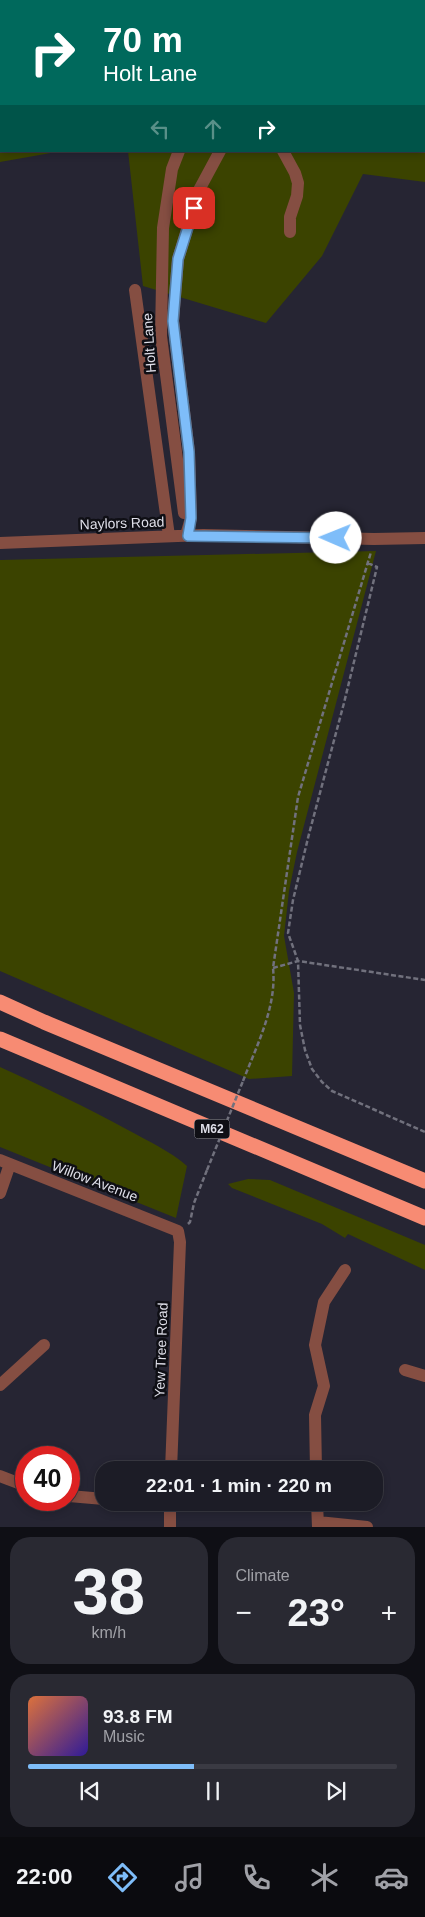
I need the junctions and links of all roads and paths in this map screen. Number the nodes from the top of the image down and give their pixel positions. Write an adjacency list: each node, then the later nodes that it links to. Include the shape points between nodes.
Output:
1 (179, 152): 6 (street, Holt Lane, via 172,169 163,228 161,336)
2 (284, 152): 4 (street, via 298,183)
3 (214, 154): 6 (street, Holt Lane, via 199,190 178,259 173,321 189,452 191,518)
4 (290, 232)
5 (135, 290): 7 (street)
6 (188, 534): 7 (street, Naylors Road); 8 (street, Naylors Road)
7 (169, 536): 10 (street, Naylors Road)
8 (374, 538): 9 (street, Naylors Road); 11 (path)
9 (425, 538)
10 (0, 543)
11 (368, 563): 12 (path, via 377,567 293,900 288,933); 13 (path, via 298,797)
12 (298, 961): 13 (path); 14 (path); 17 (path, via 300,1025 304,1050 312,1069 332,1091)
13 (273, 968): 22 (path, bridge, via 275,981 266,1020 194,1203)
14 (425, 980)
15 (0, 1002): 19 (highway, M62)
16 (0, 1039): 21 (highway, M62)
17 (425, 1132)
18 (5, 1162): 20 (street); 23 (street, Willow Avenue)
19 (425, 1181)
20 (0, 1193)
21 (425, 1218)
22 (190, 1222)
23 (178, 1231): 29 (street, Yew Tree Road)
24 (344, 1270): 30 (street, via 324,1302 315,1345 324,1386 315,1415)
25 (44, 1345): 28 (street)
26 (405, 1370): 27 (street)
27 (425, 1376)
28 (0, 1385)
29 (171, 1461)
30 (316, 1461)
31 (0, 1476): 32 (street)
32 (15, 1482)
33 (80, 1497): 34 (street)
34 (95, 1498)
35 (170, 1511): 38 (street)
36 (317, 1511): 37 (street)
37 (318, 1524): 39 (street)
38 (170, 1527)
39 (367, 1527)

